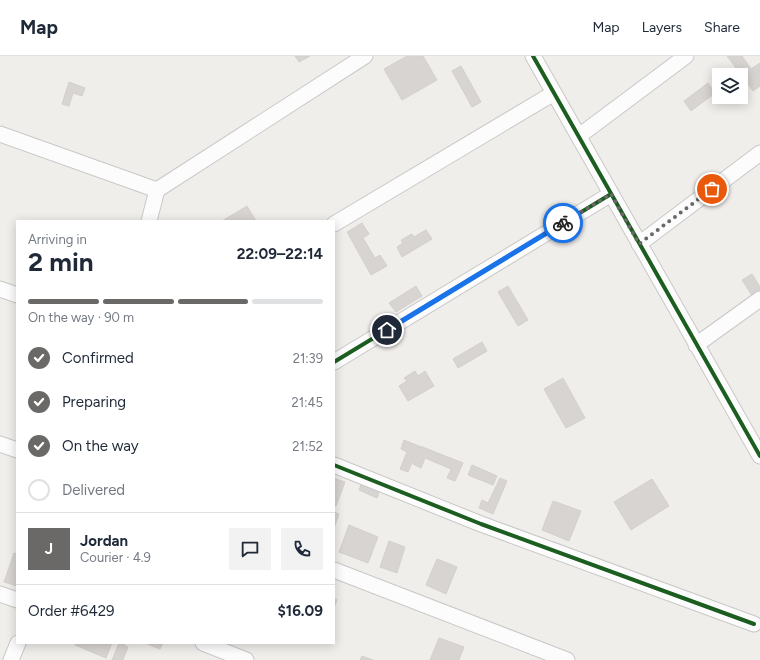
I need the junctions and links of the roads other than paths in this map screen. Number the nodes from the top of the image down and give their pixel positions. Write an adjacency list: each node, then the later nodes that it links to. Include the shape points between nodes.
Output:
1 (366, 56): 8 (street)
2 (533, 56): 4 (street)
3 (686, 56): 6 (street)
4 (554, 93): 6 (street); 11 (street)
5 (0, 134): 8 (street)
6 (579, 136): 9 (street)
7 (760, 153): 12 (street)
8 (157, 190): 10 (street)
9 (611, 194): 12 (street); 17 (street)
10 (149, 220)
11 (335, 223)
12 (639, 244): 16 (street)
13 (0, 289): 14 (street)
14 (16, 295)
15 (760, 299): 16 (street)
16 (696, 345): 19 (street)
17 (335, 361)
18 (0, 444): 20 (street)
19 (758, 449)
20 (16, 450)
21 (335, 465): 25 (street, via 489,526)
22 (335, 570): 30 (street)
23 (0, 594): 24 (street)
24 (16, 600)
25 (754, 624)
26 (18, 644): 28 (street)
27 (206, 644): 29 (street)
28 (11, 660)
29 (246, 660)
30 (567, 660)

